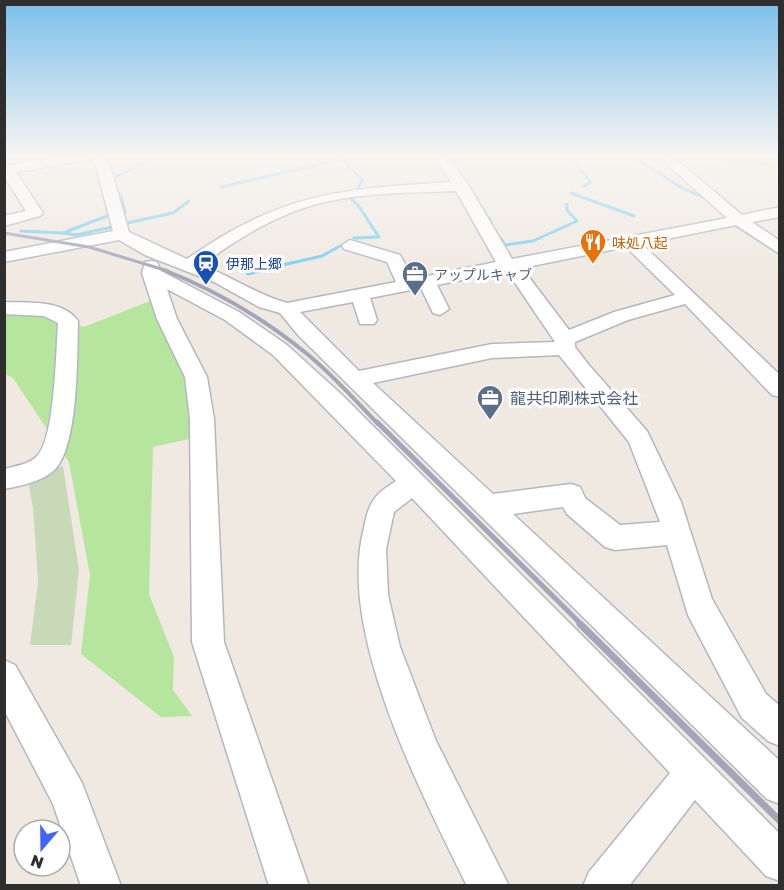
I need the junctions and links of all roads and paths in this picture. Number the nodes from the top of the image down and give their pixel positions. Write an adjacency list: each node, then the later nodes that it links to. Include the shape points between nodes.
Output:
1 (24, 197): 8 (street, via 35,213)
2 (111, 197): 9 (street)
3 (334, 197): 17 (street, via 253,224)
4 (468, 197): 18 (street)
5 (712, 197): 7 (street)
6 (780, 212): 7 (street)
7 (739, 220): 11 (street); 13 (street)
8 (4, 221)
9 (122, 235): 14 (street); 16 (street)
10 (4, 242): 14 (street)
11 (630, 242): 18 (street); 22 (street)
12 (350, 245): 20 (street, via 394,259)
13 (777, 247)
14 (51, 248): 15 (street)
15 (4, 257)
16 (151, 262): 17 (street); 31 (street, via 280,350); 40 (street, via 167,320 196,377 202,419 208,642)
17 (188, 266): 24 (street)
18 (509, 266): 19 (street); 27 (street)
19 (426, 281): 20 (street); 25 (street)
20 (407, 285): 21 (street)
21 (360, 294): 24 (street); 26 (street)
22 (688, 297): 27 (street, via 632,313); 29 (street)
23 (4, 308): 30 (street, via 40,308 60,313 68,321 60,423 50,458 45,465)
24 (287, 309): 28 (street)
25 (440, 309)
26 (367, 320)
27 (565, 344): 28 (street, via 492,351); 33 (street, via 639,437 657,473)
28 (355, 379): 32 (street)
29 (780, 389)
30 (4, 479)
31 (413, 484): 36 (street); 41 (street, via 382,507 370,547 375,607 394,680 447,804)
32 (488, 506): 33 (street, via 571,495 576,506 615,538); 37 (street)
33 (677, 532): 35 (street, via 699,605 754,706)
34 (4, 676): 39 (street, via 69,796)
35 (780, 729)
36 (693, 773): 38 (street); 42 (street)
37 (780, 786)
38 (780, 862)
39 (101, 885)
40 (289, 885)
41 (489, 885)
42 (603, 885)

